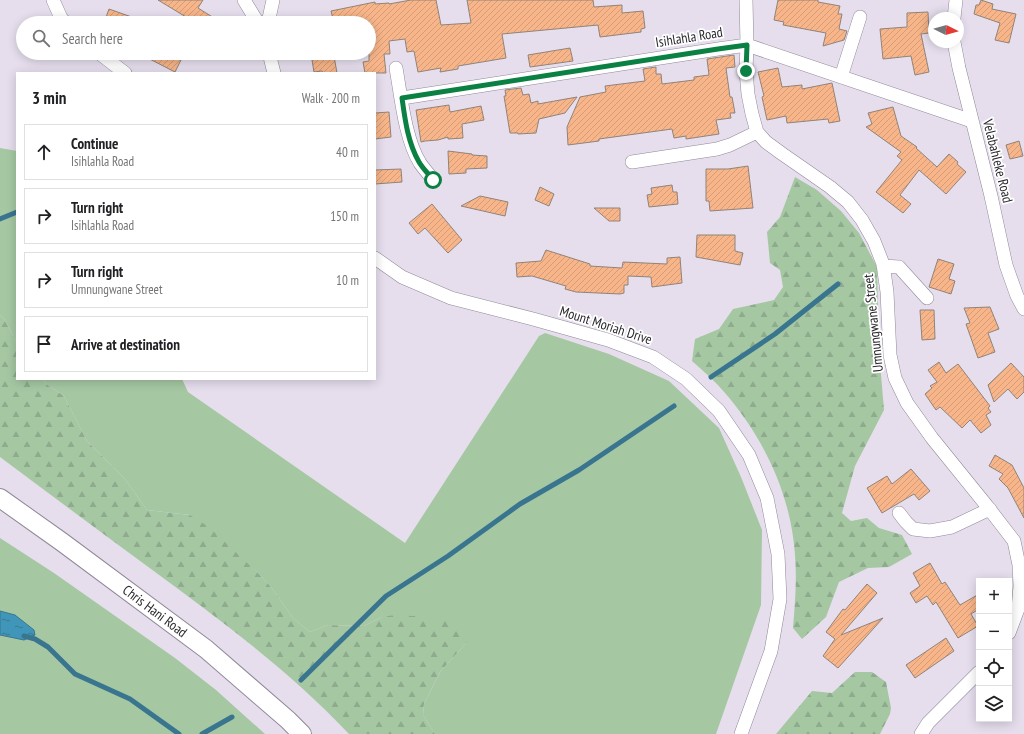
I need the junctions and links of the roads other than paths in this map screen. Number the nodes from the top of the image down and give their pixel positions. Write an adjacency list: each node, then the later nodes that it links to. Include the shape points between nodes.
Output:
1 (52, 0): 7 (street)
2 (244, 0): 8 (street)
3 (273, 0): 9 (street)
4 (746, 0): 11 (street, Umnungwane Street)
5 (956, 0): 6 (street)
6 (955, 12)
7 (60, 16)
8 (254, 16)
9 (270, 16)
10 (860, 17): 18 (street)
11 (747, 45): 18 (street, Isihlahla Road); 19 (street, Isihlahla Road); 21 (street, Umnungwane Street, via 748,94)
12 (955, 48): 20 (street, Velabahleke Road)
13 (108, 60): 16 (street)
14 (271, 60): 17 (street)
15 (396, 68): 19 (street)
16 (124, 72)
17 (274, 72)
18 (841, 77): 20 (street, Isihlahla Road)
19 (402, 98): 23 (street, via 414,152)
20 (972, 121): 27 (street, Velabahleke Road, via 1006,266)
21 (757, 132): 22 (street, via 717,148); 25 (street, Umnungwane Street, via 776,150 848,202 874,241)
22 (632, 162)
23 (433, 180)
24 (376, 259): 35 (street, Mount Moriah Drive, via 402,277 451,298 608,340 653,357 686,379 719,411 749,455 767,498 778,554 780,599 771,650)
25 (883, 266): 26 (street, via 899,267); 29 (street, Umnungwane Street, via 890,355 896,378 907,403)
26 (927, 298)
27 (1024, 309)
28 (0, 498): 34 (main road, Chris Hani Road, via 206,649)
29 (990, 510): 30 (street, via 952,527 930,532 913,529); 31 (street, Umnungwane Street)
30 (899, 512)
31 (1019, 539): 32 (street, Umnungwane Street, via 1020,586 1018,609)
32 (1012, 625)
33 (976, 675): 36 (street, via 928,723)
34 (302, 734)
35 (741, 734)
36 (921, 734)

